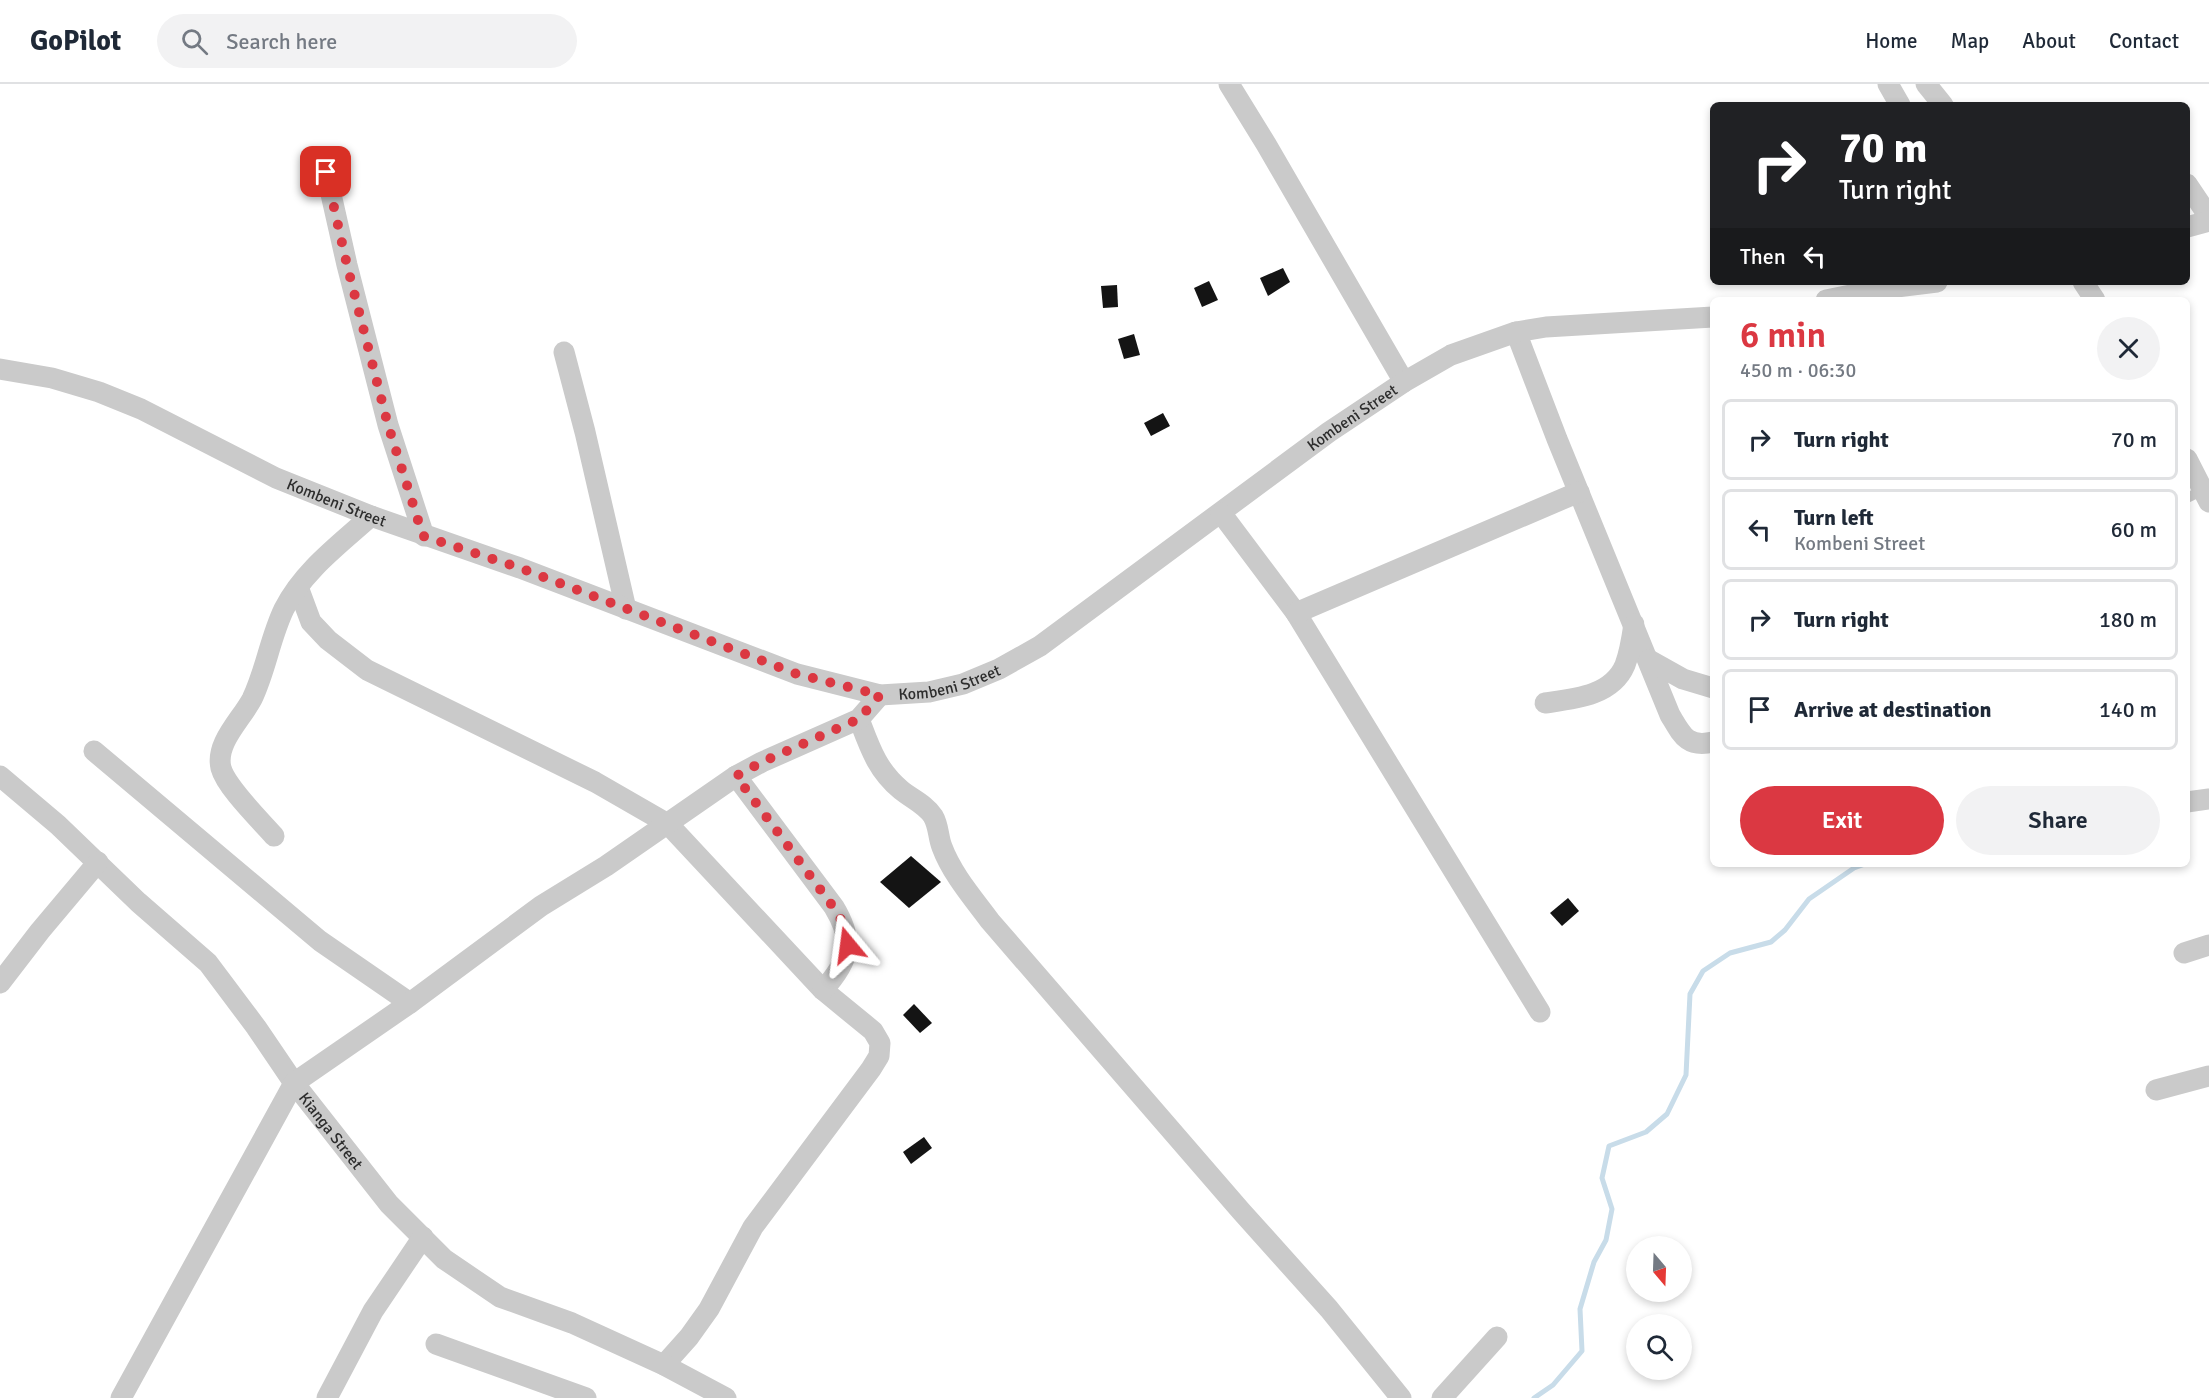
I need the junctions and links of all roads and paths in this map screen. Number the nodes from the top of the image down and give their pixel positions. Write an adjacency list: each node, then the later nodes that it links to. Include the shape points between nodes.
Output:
1 (1229, 84): 16 (street)
2 (1888, 84): 4 (street)
3 (1926, 84): 5 (street)
4 (1898, 102)
5 (1941, 102)
6 (326, 172): 22 (street, via 388,425)
7 (2190, 189): 8 (street)
8 (2209, 219): 9 (street)
9 (2190, 226)
10 (1916, 285): 11 (street)
11 (1842, 297)
12 (1710, 317): 13 (street, Kombeni Street, via 1565,325)
13 (1516, 332): 16 (street, Kombeni Street, via 1451,355); 18 (street)
14 (564, 352): 24 (street)
15 (0, 369): 21 (street, Kombeni Street, via 52,378 99,392 141,409 276,478)
16 (1404, 382): 20 (street, Kombeni Street)
17 (2190, 468): 19 (street)
18 (1579, 492): 25 (street); 26 (street)
19 (2200, 497)
20 (1221, 513): 25 (street); 29 (street, Kombeni Street, via 1040,646 999,669 930,692)
21 (370, 516): 22 (street, Kombeni Street); 23 (street)
22 (423, 536): 24 (street, Kombeni Street)
23 (298, 587): 38 (street, via 311,622 367,670 595,782); 39 (street, via 285,608 252,699 220,756 222,770 232,787)
24 (626, 609): 29 (street, Kombeni Street, via 797,674)
25 (1296, 613): 46 (street)
26 (1634, 624): 27 (street); 30 (street, via 1624,667 1615,680 1600,691 1579,698)
27 (1649, 660): 28 (street, via 1683,679); 32 (street, via 1682,736 1692,742)
28 (1710, 687)
29 (880, 695): 31 (street)
30 (1545, 703)
31 (859, 719): 35 (street); 58 (street, via 874,760 901,790 933,816 941,846 990,921 1329,1309)
32 (1710, 742)
33 (94, 751): 45 (street, via 320,941)
34 (0, 776): 40 (street, Kianga Street)
35 (736, 776): 38 (street); 44 (street, via 844,925 848,945 844,962)
36 (2209, 799): 37 (street)
37 (2190, 802)
38 (668, 824): 44 (street); 45 (street, via 541,906)
39 (274, 836)
40 (98, 862): 43 (street); 48 (street, Kianga Street, via 208,963)
41 (2209, 945): 42 (street)
42 (2184, 953)
43 (0, 983)
44 (824, 990): 53 (street, via 873,1031 880,1043 879,1056 753,1227 709,1309)
45 (410, 1003): 48 (street)
46 (1540, 1012)
47 (2209, 1076): 49 (street)
48 (294, 1083): 50 (street, Kianga Street, via 389,1204); 54 (street)
49 (2156, 1090)
50 (423, 1237): 53 (street, Kianga Street, via 444,1259 500,1297 572,1323); 55 (street, via 373,1311)
51 (1497, 1337): 59 (street)
52 (436, 1344): 56 (street)
53 (664, 1365): 57 (street, Kianga Street)
54 (121, 1398)
55 (327, 1398)
56 (586, 1398)
57 (726, 1398)
58 (1401, 1398)
59 (1442, 1398)

